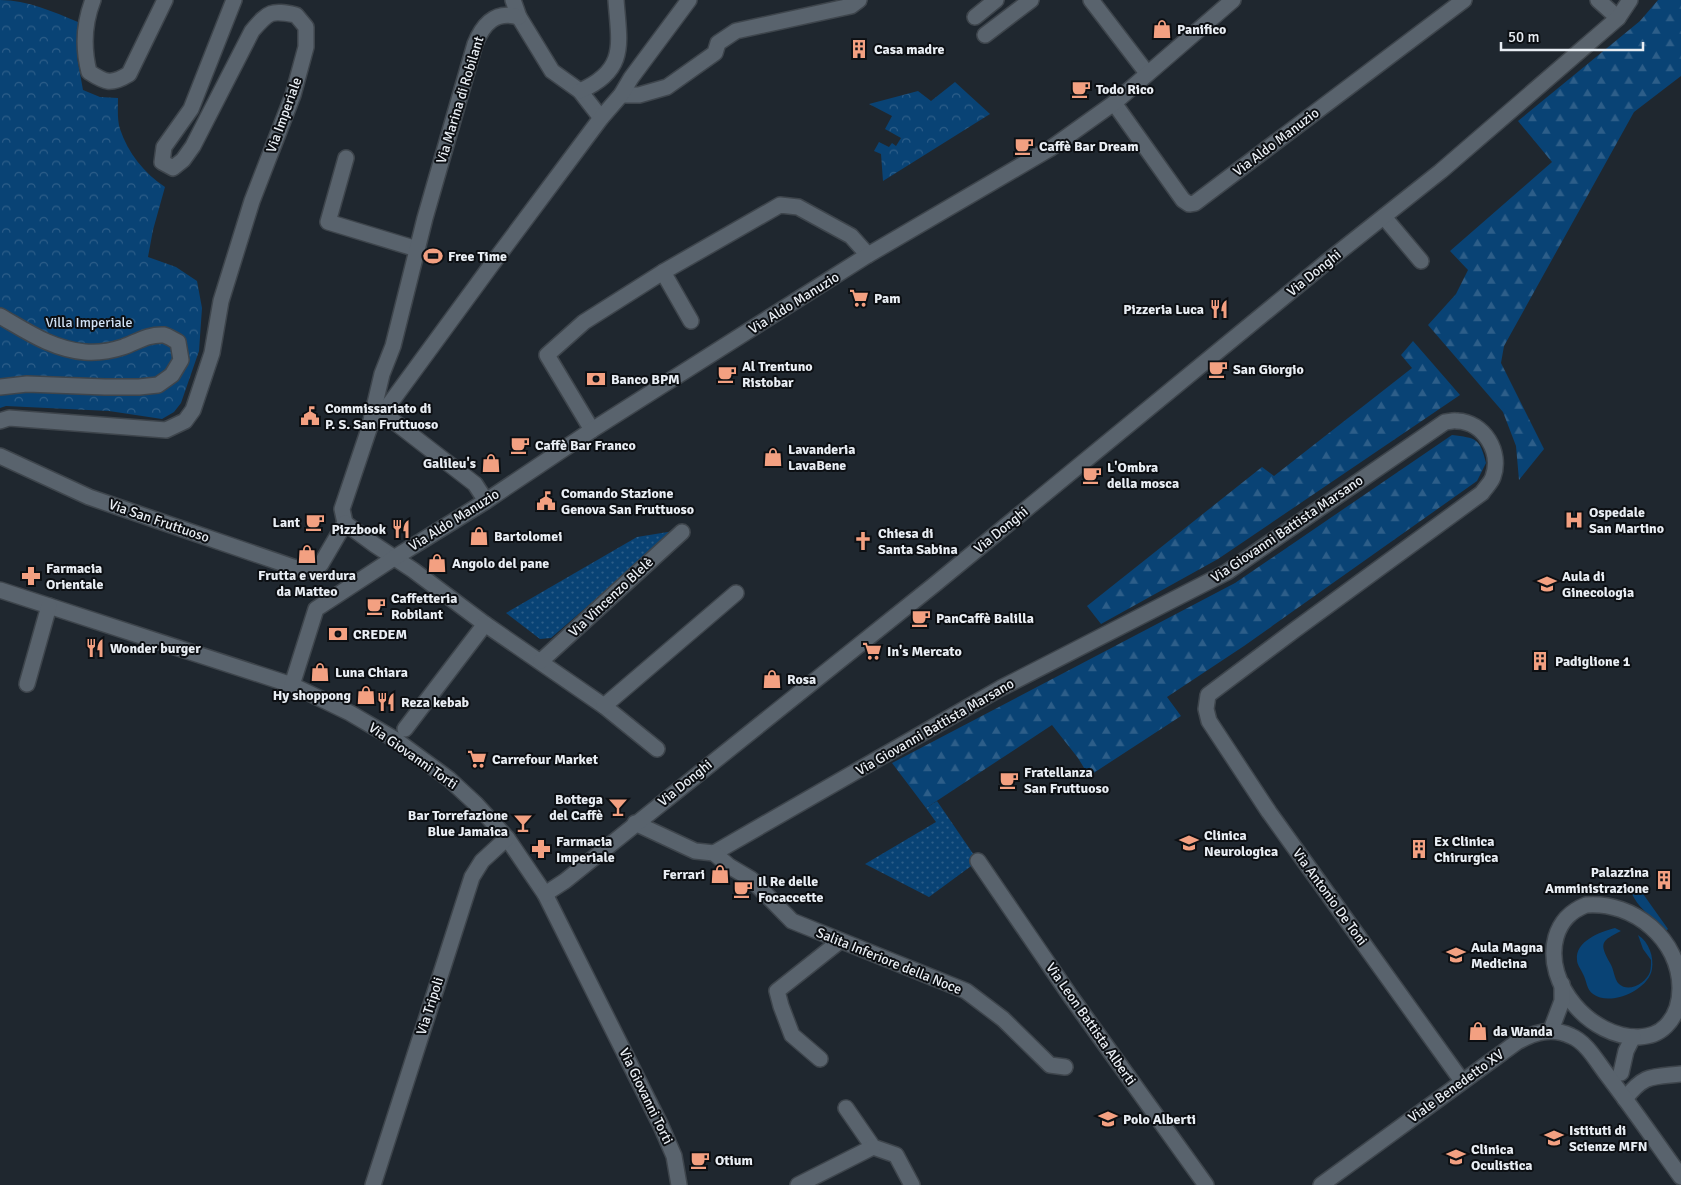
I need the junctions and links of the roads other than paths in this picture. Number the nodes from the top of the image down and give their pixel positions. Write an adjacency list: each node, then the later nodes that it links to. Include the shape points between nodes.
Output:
1 (92, 0): 2 (street, via 87,14 85,56 89,72 103,81 118,81 128,74)
2 (165, 0)
3 (234, 0): 34 (street, Via Imperiale, via 191,109 164,147 162,162 173,168 193,146 252,30 266,15 278,12 296,14 306,26 306,47 293,94 252,200 221,301 212,353 193,410 184,421 166,430 8,418)
4 (513, 0): 15 (street)
5 (616, 0): 20 (street, via 617,56 599,82)
6 (690, 0): 21 (street)
7 (858, 0): 21 (street, via 851,6 736,31 718,43 715,53 667,87)
8 (996, 0): 16 (street)
9 (1030, 0): 18 (street)
10 (1090, 0): 19 (street)
11 (1233, 0): 19 (street, Via Aldo Manuzio)
12 (1464, 0): 22 (street, Via Aldo Manuzio, via 1195,203 1183,200)
13 (1598, 0): 17 (street)
14 (1630, 0): 17 (street, Via Donghi)
15 (519, 17): 20 (street, via 552,71); 26 (street, Via Marina di Robilant, via 510,14 492,19 478,36)
16 (975, 18)
17 (1618, 18): 25 (street, Via Donghi)
18 (985, 36)
19 (1147, 73): 22 (street, Via Aldo Manuzio)
20 (580, 91): 23 (street)
21 (621, 96): 23 (street)
22 (1114, 103): 27 (street, Via Aldo Manuzio, via 1051,148)
23 (601, 118): 33 (street)
24 (346, 158): 26 (street, via 328,222)
25 (1384, 217): 28 (street); 53 (street, Via Donghi, via 934,585)
26 (417, 249): 33 (street, Via Marina di Robilant, via 393,346 382,374)
27 (868, 256): 29 (street, via 851,236 798,207 780,205); 35 (street, Via Aldo Manuzio)
28 (1421, 261)
29 (662, 272): 31 (street); 35 (street, via 584,322 547,355)
30 (0, 316): 32 (street, via 43,341 64,349 86,352 104,352 144,337 166,335 178,342 180,360 172,375 158,385 139,388 27,384)
31 (691, 321)
32 (0, 387)
33 (377, 415): 37 (street, via 395,420 475,484); 38 (street, Via Marina di Robilant, via 342,509)
34 (0, 421)
35 (592, 430): 37 (street, Via Aldo Manuzio)
36 (0, 456): 41 (street, Via San Fruttuoso, via 89,498 299,569 316,569)
37 (486, 501): 40 (street, Via Aldo Manuzio)
38 (345, 523): 40 (street); 41 (street, Via Marina di Robilant)
39 (682, 532): 46 (street, Via Vincenzo Blelè)
40 (394, 558): 45 (street); 48 (street, Via Aldo Manuzio, via 316,609)
41 (321, 564)
42 (0, 590): 44 (street, Via Giovanni Torti)
43 (736, 593): 49 (street)
44 (49, 606): 47 (street); 48 (street, Via Giovanni Torti)
45 (485, 624): 46 (street); 51 (street, Via Giovanni Torti)
46 (541, 661): 49 (street)
47 (27, 684)
48 (292, 685): 54 (street, Via Giovanni Torti, via 396,740 449,779)
49 (604, 706): 52 (street)
50 (1206, 709): 55 (street, Via Giovanni Battista Marsano, via 1208,695 1482,493 1493,477 1496,457 1488,437 1469,424 1456,420 1445,422 1227,572 1001,688); 66 (street, Via Antonio De Toni, via 1209,721 1270,812)
51 (405, 729)
52 (657, 749)
53 (635, 823): 55 (street, via 695,851); 57 (street, Via Donghi)
54 (507, 838): 57 (street, Via Giovanni Torti); 71 (street, Via Tripoli, via 482,861 472,877)
55 (714, 853): 58 (street, Salita Inferiore della Noce, via 751,879 792,921)
56 (978, 861): 75 (street, Via Leon Battista Alberti)
57 (545, 894): 72 (street, Via Giovanni Torti, via 661,1126 674,1156)
58 (840, 941): 62 (street, via 777,991 792,1035); 63 (street, Salita Inferiore della Noce, via 966,991 1003,1019 1050,1065)
59 (1562, 984): 60 (street, via 1562,1001); 61 (street, via 1575,1006 1588,1018 1619,1035); 61 (street, via 1556,969 1554,946 1563,921 1570,914 1584,906 1597,905 1620,910 1644,922 1660,935 1678,964 1679,1004 1666,1026 1657,1034)
60 (1551, 1030): 66 (street, Viale Benedetto XV, via 1517,1042); 67 (street, via 1572,1036 1585,1046)
61 (1633, 1037): 64 (street)
62 (820, 1059)
63 (1065, 1067)
64 (1621, 1073)
65 (1681, 1074): 67 (street, via 1651,1077 1636,1084)
66 (1462, 1081): 76 (street, Viale Benedetto XV)
67 (1625, 1099): 70 (street)
68 (846, 1108): 69 (street)
69 (873, 1147): 73 (street); 74 (street, via 896,1155)
70 (1681, 1177)
71 (374, 1185)
72 (679, 1185)
73 (798, 1185)
74 (912, 1185)
75 (1206, 1185)
76 (1321, 1185)

